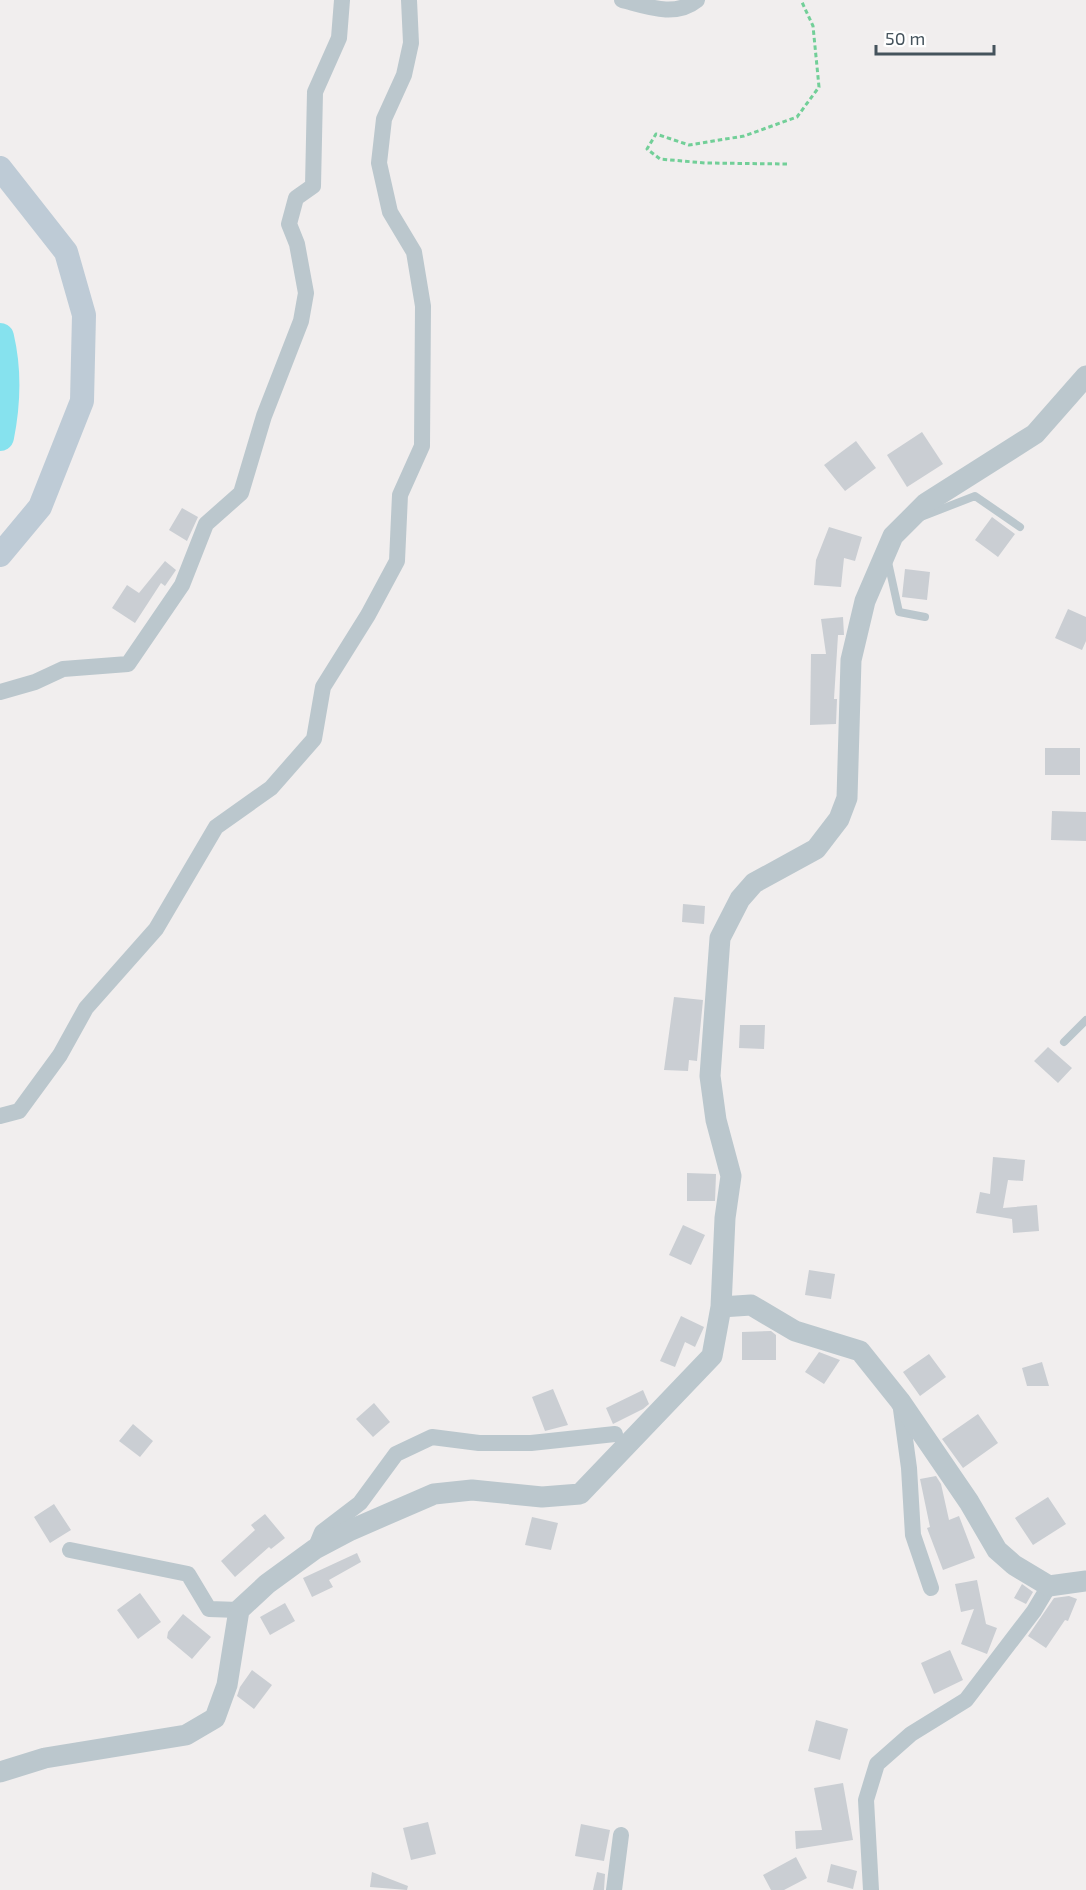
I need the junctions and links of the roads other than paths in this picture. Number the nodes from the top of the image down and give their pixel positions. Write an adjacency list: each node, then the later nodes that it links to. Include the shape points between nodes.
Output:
1 (342, 0): 12 (street, via 339,39 315,92 313,186 296,198 289,224 306,293 302,321 264,416 241,493 206,524 182,585 128,664 63,669)
2 (409, 0): 15 (street, via 411,43 404,75 384,119 379,163 390,212 414,252 423,306 422,446 400,495 397,561 323,687 314,739 271,788 216,827 156,928 86,1008 60,1055 18,1111)
3 (622, 0): 4 (street, via 657,9 686,9)
4 (697, 0)
5 (0, 168): 10 (main road, via 66,252 84,315 81,400 40,507)
6 (1086, 376): 7 (street, via 1035,434 926,503)
7 (906, 523): 8 (lane, via 975,496); 9 (street, via 893,536)
8 (1020, 527)
9 (886, 552): 11 (lane, via 899,612); 16 (street, via 865,601 851,660 846,798 840,819 816,849 754,883 740,899 720,938 710,1076 716,1120 731,1176 725,1218)
10 (0, 555)
11 (926, 617)
12 (0, 692)
13 (1086, 1020): 14 (lane)
14 (1064, 1042)
15 (0, 1116)
16 (722, 1307): 17 (street, via 751,1305 795,1331 860,1351); 19 (street, via 712,1356 580,1494 542,1497 472,1490 434,1494)
17 (900, 1401): 22 (street, via 997,1550); 23 (street, via 913,1535)
18 (615, 1434): 19 (street, via 531,1443 479,1443 432,1437 396,1454 360,1503 322,1532)
19 (315, 1549): 24 (street)
20 (70, 1550): 24 (street, via 188,1574 209,1609)
21 (1086, 1581): 22 (street)
22 (1048, 1586): 28 (street, via 1034,1611 966,1700 911,1734 877,1764 866,1800)
23 (931, 1588)
24 (239, 1610): 25 (street, via 227,1684 215,1718 186,1735 45,1758)
25 (0, 1772)
26 (621, 1835): 27 (street)
27 (614, 1890)
28 (871, 1890)

